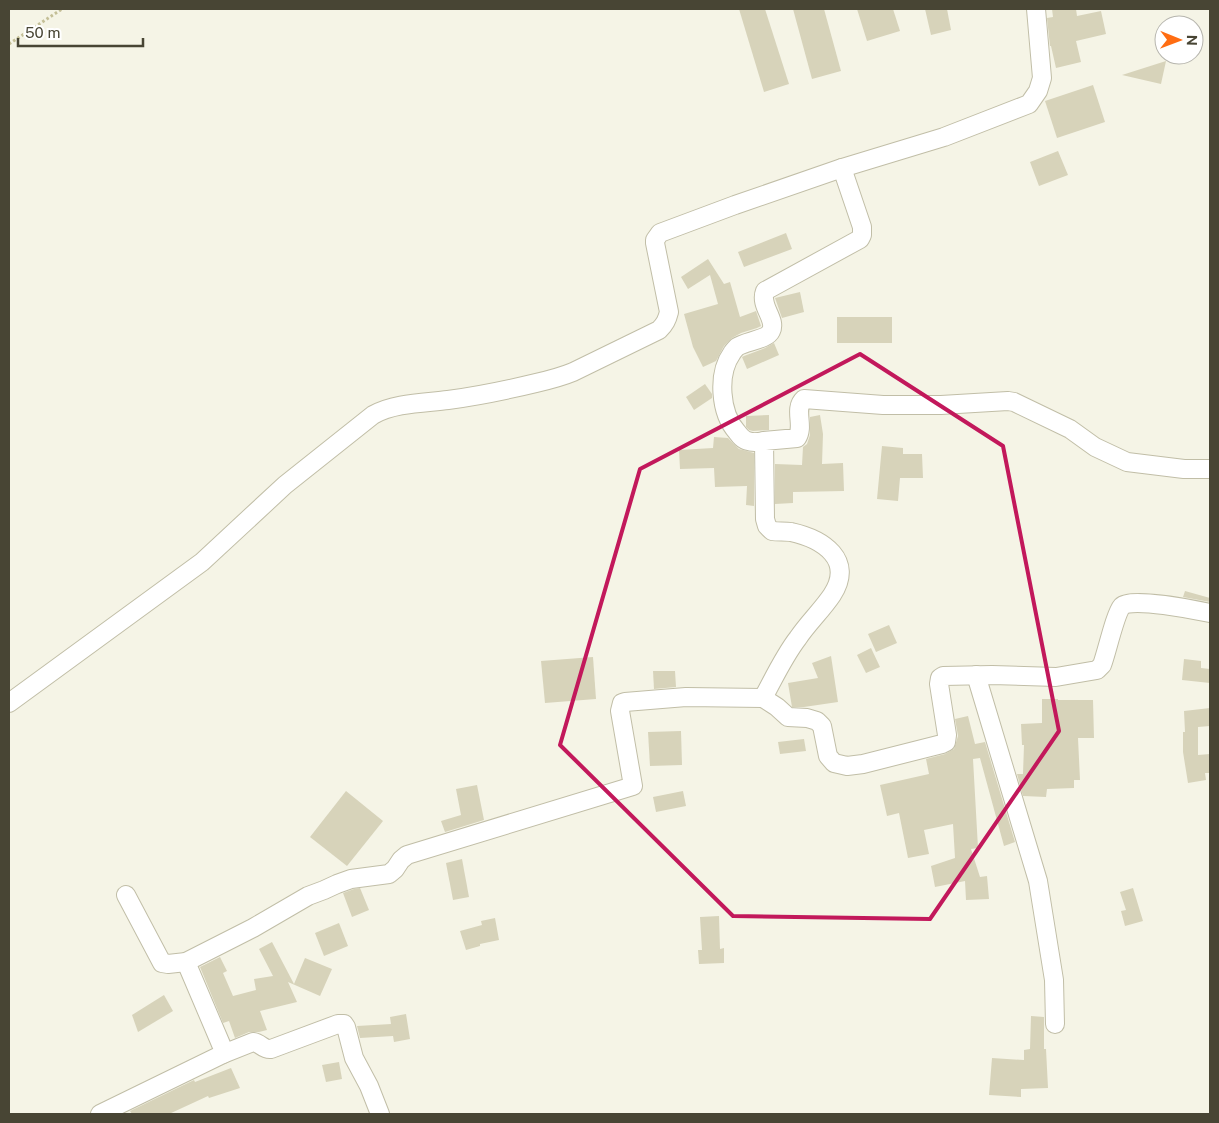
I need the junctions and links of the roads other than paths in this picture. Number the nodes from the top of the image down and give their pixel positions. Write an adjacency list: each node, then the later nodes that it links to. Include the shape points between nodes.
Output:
1 (1036, 9): 2 (street, via 1042,78 1029,104 944,137)
2 (842, 168): 3 (street, via 862,227 860,239 765,291 764,302 772,323 771,331 737,347 728,360 723,380 728,421 750,442); 8 (street, via 660,233 655,243 669,312 668,319 659,330 562,376 473,397 394,407 373,415 285,486 202,562)
3 (764, 441): 4 (street, via 799,436 799,406 804,399 883,405 1008,401 1070,429 1095,448 1127,462); 7 (street, via 767,526 772,532 790,532 818,541 835,557 840,571 832,595 797,638)
4 (1210, 469)
5 (1210, 613): 6 (street, via 1146,602 1125,604 1116,620 1102,665 1097,670 1056,676)
6 (976, 675): 7 (street, via 943,676 939,680 946,742 854,766 834,763 828,756 822,726 817,722 788,717); 11 (street, via 1038,881 1054,980)
7 (763, 698): 10 (street, via 686,697 625,702 620,711 633,786 407,855 389,874 351,878 308,896)
8 (9, 703)
9 (126, 895): 10 (street, via 162,963)
10 (186, 962): 12 (street)
11 (1055, 1024)
12 (223, 1054): 13 (street); 14 (street, via 253,1042 272,1049 344,1024 354,1058)
13 (100, 1114)
14 (380, 1114)

